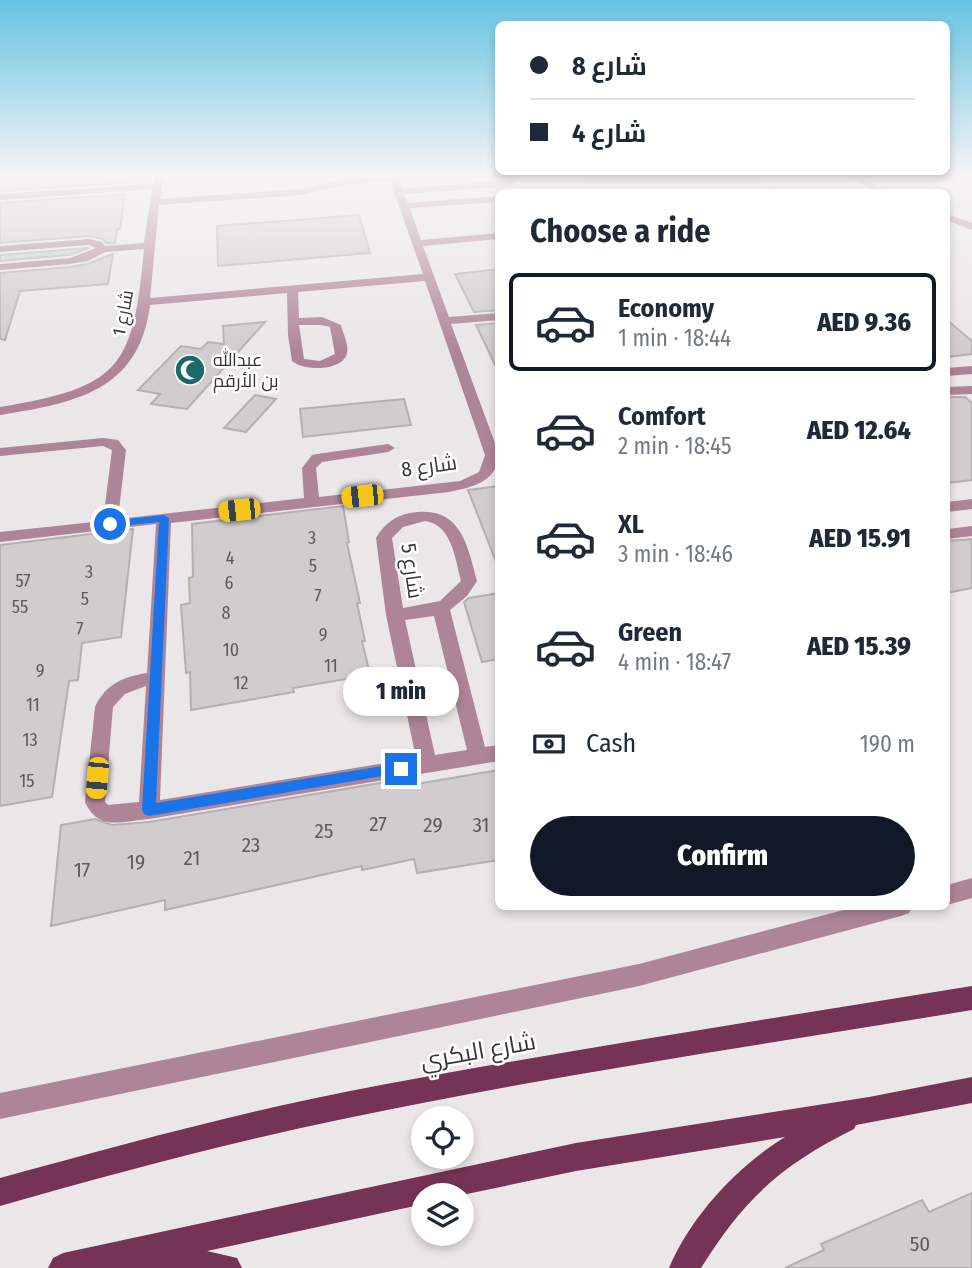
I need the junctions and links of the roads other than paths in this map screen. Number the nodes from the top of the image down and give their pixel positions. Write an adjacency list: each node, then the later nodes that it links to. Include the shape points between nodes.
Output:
1 (151, 233): 5 (street, شارع 1)
2 (414, 233): 4 (street, شارع 8)
3 (495, 236): 4 (street)
4 (417, 243): 9 (street, شارع 8)
5 (149, 246): 6 (street); 11 (street, شارع 1)
6 (102, 249): 7 (street, via 89,242); 8 (street, via 84,259)
7 (0, 250)
8 (0, 267)
9 (428, 277): 10 (street); 13 (street, شارع 8)
10 (292, 289): 11 (street); 14 (street)
11 (145, 302): 19 (street, شارع 1, via 135,346 119,370 64,396)
12 (495, 316): 13 (street)
13 (444, 321): 21 (street, شارع 8)
14 (294, 323): 14 (street, via 298,361 316,366 340,356 335,325)
15 (972, 369): 16 (street)
16 (950, 372)
17 (972, 390): 18 (street)
18 (950, 391)
19 (0, 411)
20 (495, 418): 21 (street)
21 (480, 420): 24 (street, شارع 8, via 492,455 487,475)
22 (388, 448): 25 (street, via 326,455 311,462)
23 (0, 452): 30 (street, via 113,443 119,450)
24 (412, 491): 25 (street, شارع 8); 28 (street, شارع 5)
25 (313, 501): 29 (street, شارع 8)
26 (972, 504): 27 (street)
27 (950, 507)
28 (421, 515): 32 (street, شارع 5, via 436,517 456,534 469,581 458,599); 33 (street, شارع 5, via 393,526 384,538)
29 (164, 518): 30 (street, شارع 8); 34 (street)
30 (110, 524): 31 (street, شارع 8)
31 (0, 537)
32 (441, 609): 33 (street, شارع 5); 36 (street, شارع 5)
33 (396, 615): 37 (street, شارع 5)
34 (155, 678): 38 (street); 38 (street, via 131,682 108,696 95,802 106,814)
35 (495, 755): 36 (street)
36 (478, 757): 37 (street)
37 (427, 764): 38 (street)
38 (149, 810)
39 (972, 888): 40 (street)
40 (950, 894)
41 (886, 910): 44 (street, via 639,975)
42 (972, 998): 46 (main road, شارع البكري, via 342,1105 118,1158)
43 (972, 1090): 45 (main road)
44 (0, 1106)
45 (869, 1110): 47 (main road, via 576,1157); 50 (main road, via 804,1139 752,1176 713,1222)
46 (0, 1192)
47 (114, 1255): 48 (main road); 49 (main road)
48 (63, 1268)
49 (227, 1268)
50 (684, 1268)

